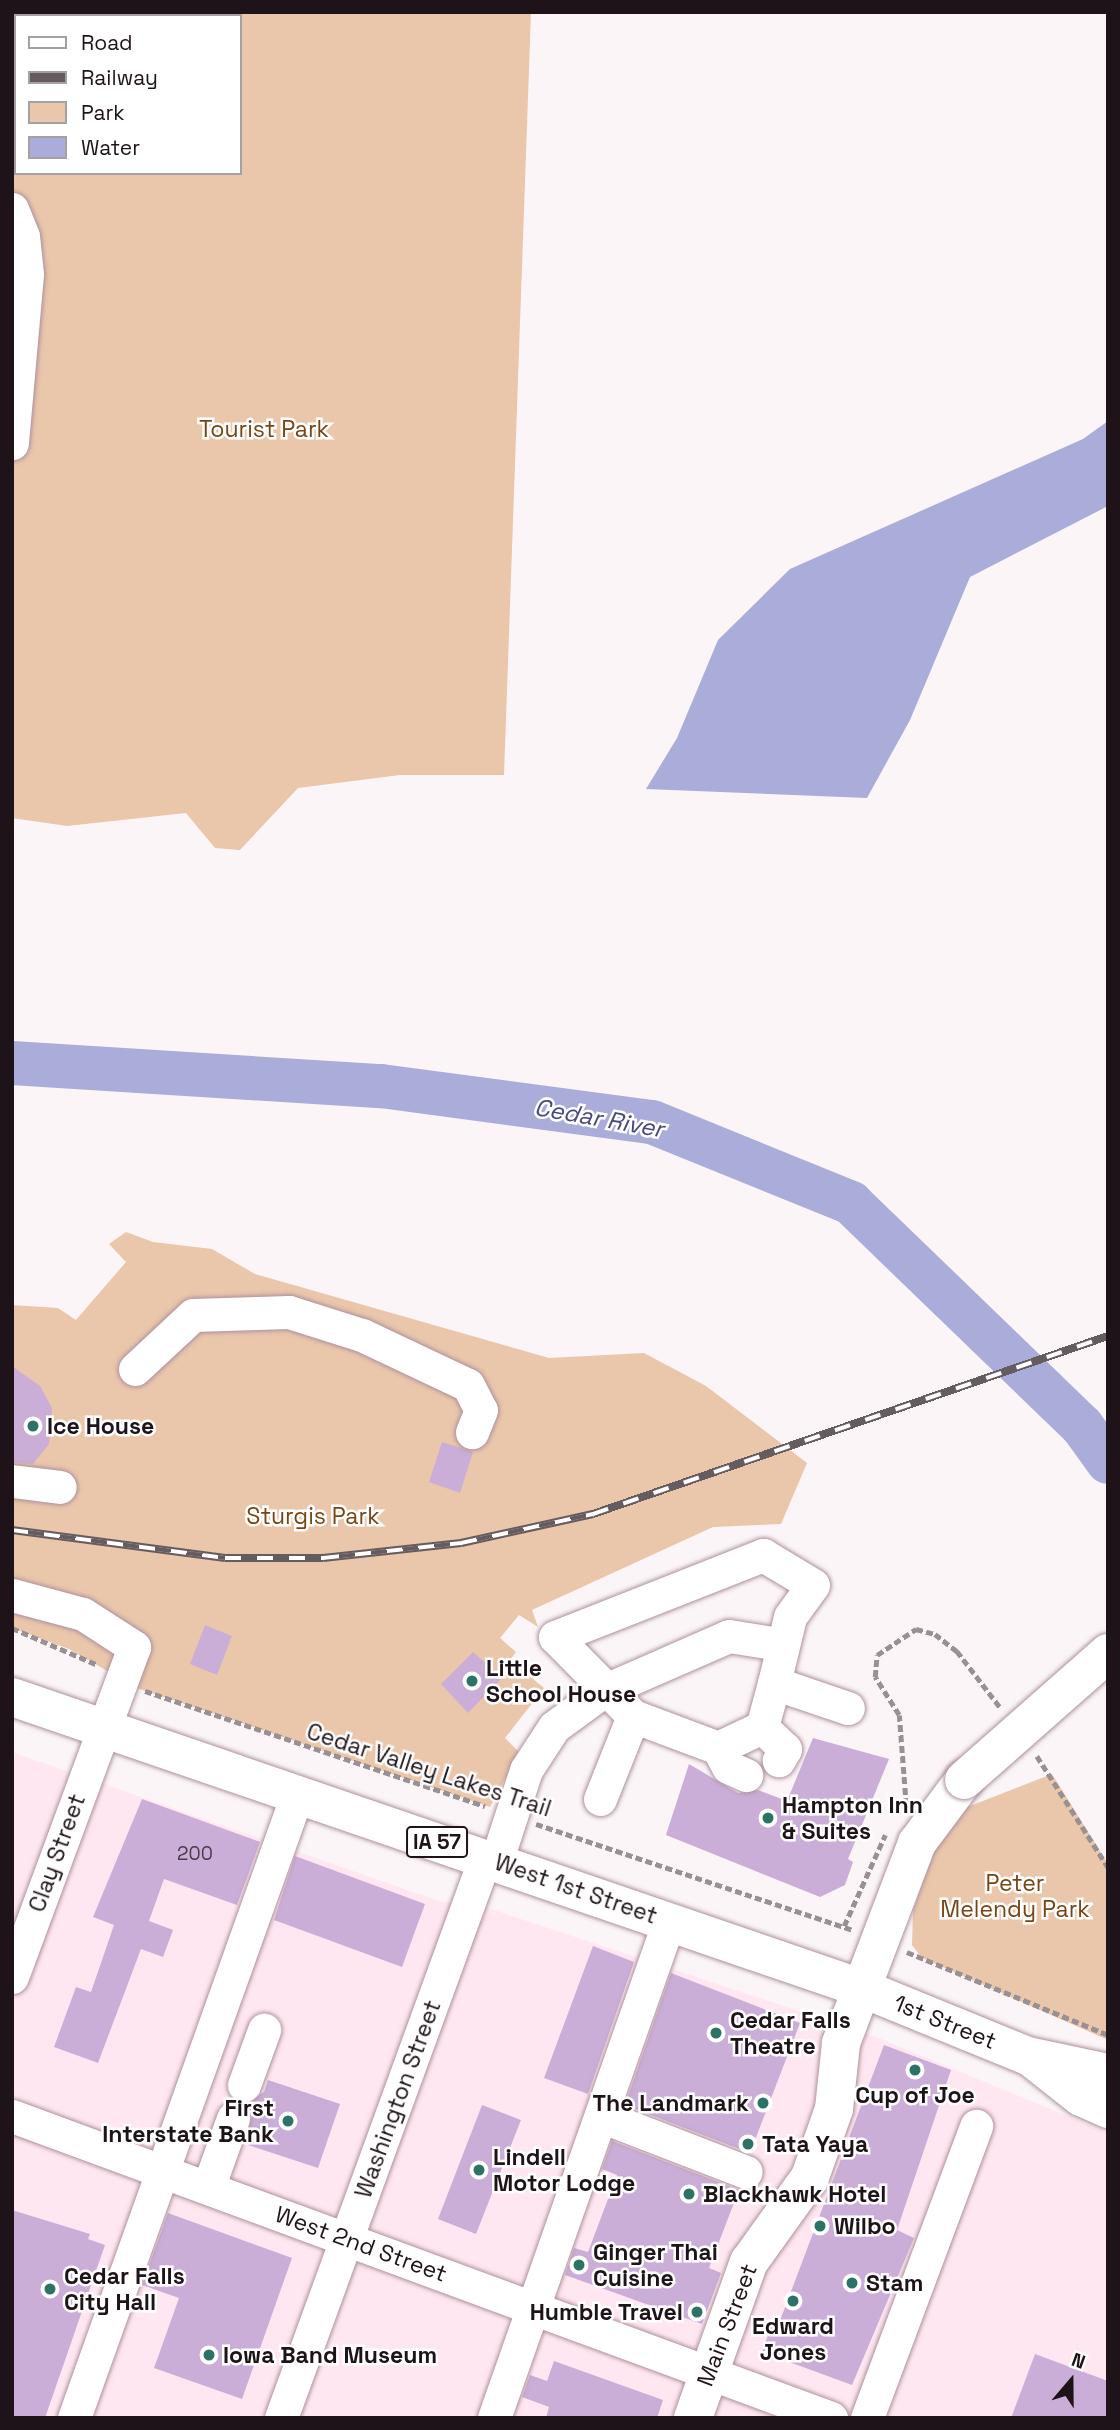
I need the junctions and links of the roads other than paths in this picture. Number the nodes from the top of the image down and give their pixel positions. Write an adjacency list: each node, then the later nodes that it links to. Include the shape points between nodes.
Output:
1 (12, 209): 2 (street, via 23,236 27,274)
2 (12, 443)
3 (135, 1369): 4 (street, via 193,1315 289,1312 362,1335 468,1385 481,1410)
4 (472, 1432)
5 (12, 1481): 6 (street)
6 (60, 1487)
7 (12, 1595): 16 (street, Clay Street, via 111,1628 134,1647)
8 (767, 1642): 11 (street, Washington Street, via 729,1636)
9 (1108, 1653): 25 (main road, Main Street, bridge, via 964,1780 917,1843 861,1933)
10 (774, 1683): 11 (street, via 790,1617 814,1585 763,1555 555,1637); 13 (street); 15 (street)
11 (603, 1690): 14 (street); 22 (street, Washington Street, via 554,1727 526,1770)
12 (12, 1697): 16 (main road, West 1st Street / IA 57)
13 (848, 1708)
14 (633, 1716): 17 (street); 21 (street)
15 (762, 1727): 17 (street); 18 (street, via 785,1749)
16 (105, 1729): 20 (main road, West 1st Street / IA 57); 24 (street, Clay Street)
17 (718, 1748): 19 (street, via 728,1767)
18 (779, 1759)
19 (746, 1775)
20 (298, 1795): 22 (main road, West 1st Street / IA 57); 35 (street)
21 (600, 1798)
22 (491, 1860): 23 (main road, West 1st Street / IA 57); 38 (street, Washington Street)
23 (668, 1921): 25 (main road, West 1st Street / IA 57); 32 (street)
24 (12, 1977)
25 (861, 1988): 27 (main road, 1st Street); 40 (main road, Main Street, via 841,2043 834,2109 810,2177 749,2262)
26 (264, 2030): 29 (street)
27 (1028, 2056): 28 (main road, 1st Street); 30 (main road, 1st Street, via 1081,2097)
28 (1108, 2073)
29 (244, 2085)
30 (1108, 2109)
31 (12, 2116): 35 (street, West 2nd Street)
32 (601, 2116): 36 (street); 39 (street)
33 (233, 2118): 37 (street)
34 (976, 2126): 46 (street)
35 (163, 2171): 37 (street, West 2nd Street); 41 (street)
36 (746, 2172)
37 (208, 2188): 38 (street, West 2nd Street)
38 (346, 2239): 39 (street, West 2nd Street); 42 (street, Washington Street)
39 (534, 2308): 40 (street, West 2nd Street); 43 (street)
40 (709, 2372): 44 (main road, Main Street); 45 (street, West 2nd Street)
41 (74, 2418)
42 (281, 2418)
43 (494, 2418)
44 (693, 2418)
45 (831, 2418)
46 (867, 2418)

